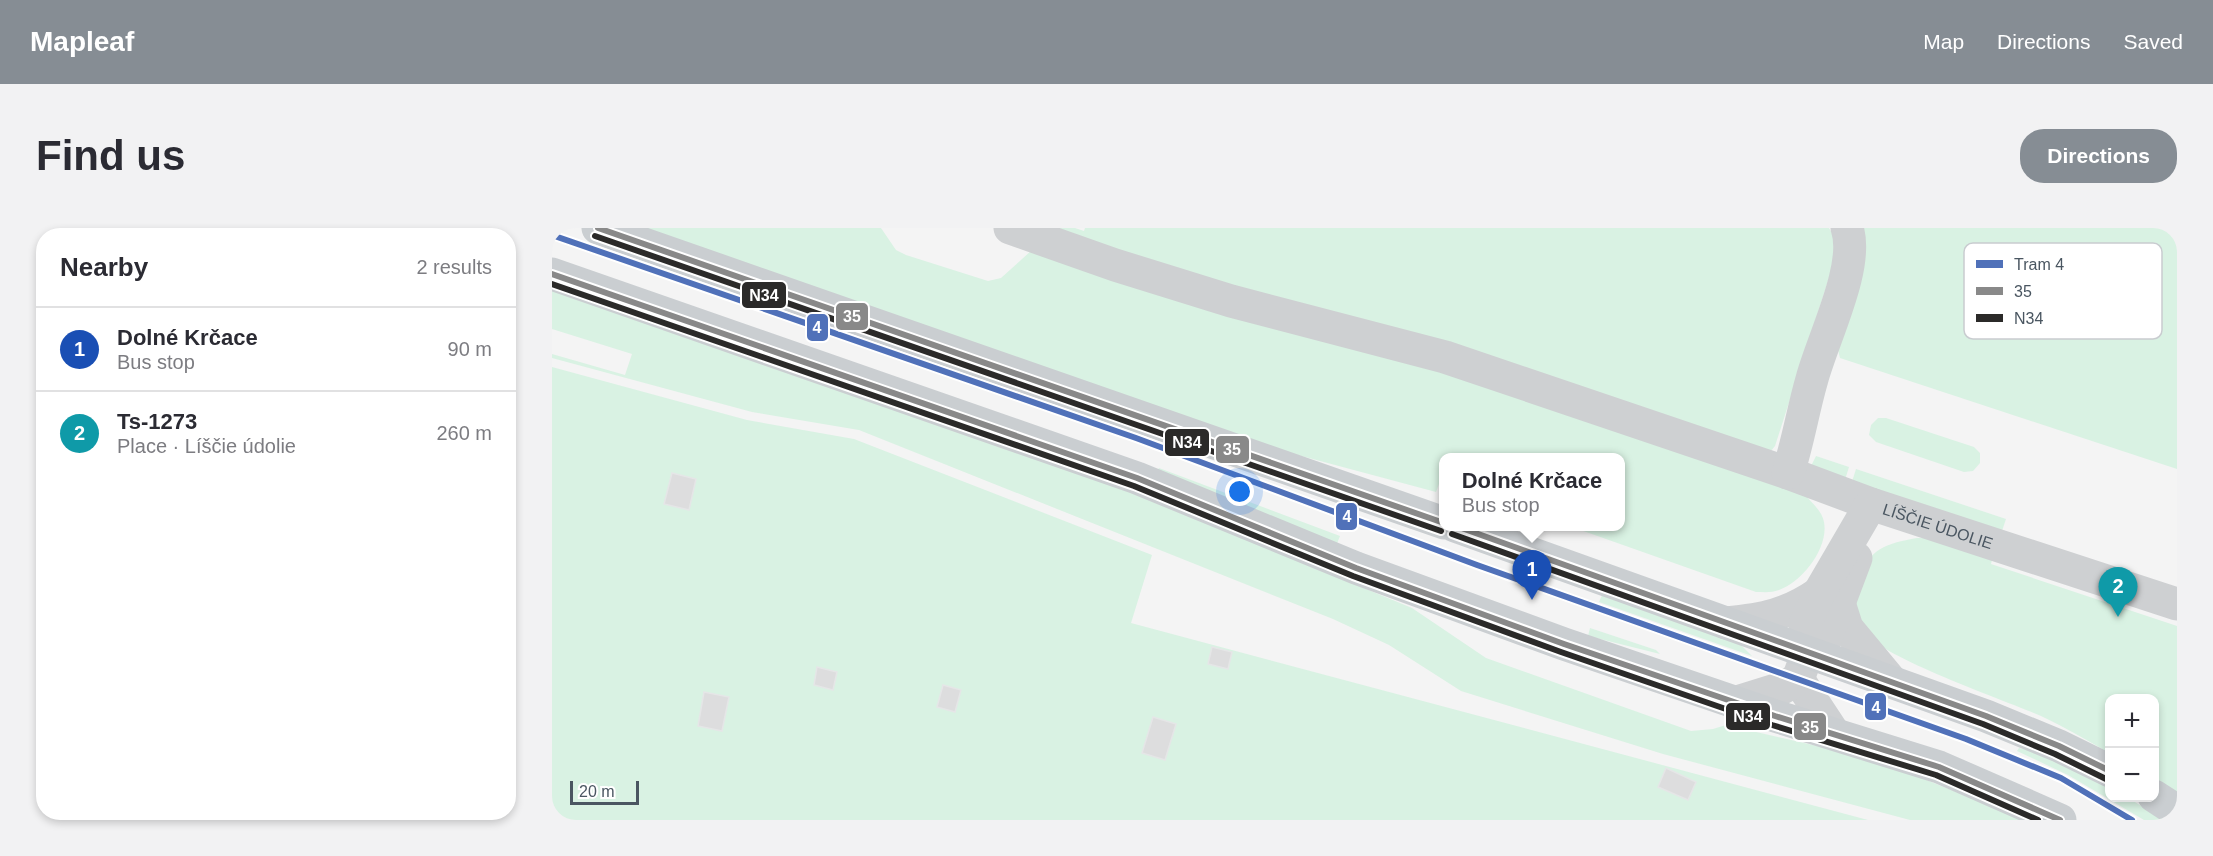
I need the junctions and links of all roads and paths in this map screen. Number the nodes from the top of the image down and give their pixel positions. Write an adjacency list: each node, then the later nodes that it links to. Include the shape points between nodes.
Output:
1 (598, 228): 7 (main road)
2 (1010, 228): 5 (street, LÍŠČIE ÚDOLIE, via 1231,301 1445,357)
3 (1847, 228): 5 (street, via 1852,242 1850,262 1812,379)
4 (552, 274): 14 (main road, via 1083,458 1400,584)
5 (1788, 473): 6 (street, LÍŠČIE ÚDOLIE)
6 (1871, 504): 9 (street); 10 (street, LÍŠČIE ÚDOLIE)
7 (1439, 522)
8 (1469, 531): 11 (main road)
9 (1829, 600): 11 (street, via 1768,618); 12 (street, via 1824,643); 13 (street)
10 (2177, 604)
11 (1726, 623): 12 (main road)
12 (1803, 665): 13 (main road); 14 (street, via 1782,688); 15 (street)
13 (1892, 681): 16 (main road, via 2060,746)
14 (1737, 702): 15 (main road)
15 (1833, 732): 19 (main road, via 1939,767)
16 (2105, 769)
17 (2159, 799): 18 (main road)
18 (2177, 811)
19 (2060, 820)

